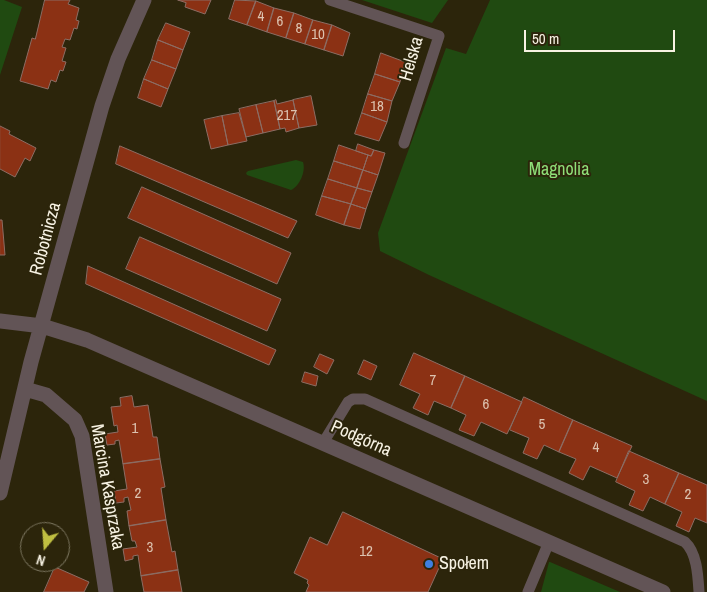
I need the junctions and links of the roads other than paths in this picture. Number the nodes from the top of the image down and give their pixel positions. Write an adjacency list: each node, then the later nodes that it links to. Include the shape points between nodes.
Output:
1 (144, 0): 5 (street, Robotnicza, via 102,106)
2 (330, 0): 3 (lane, Helska, via 440,36)
3 (404, 143)
4 (0, 321): 5 (street, Podgórna)
5 (42, 326): 6 (street, Robotnicza); 7 (street, Podgórna, via 87,340)
6 (25, 389): 8 (street, Robotnicza); 10 (street, Marcina Kasprzaka, via 46,395 78,425)
7 (322, 443): 9 (street, Podgórna); 13 (lane, via 348,402 365,399 685,542 694,558)
8 (0, 493)
9 (549, 542): 11 (lane); 12 (street, Podgórna)
10 (106, 592)
11 (528, 592)
12 (663, 592)
13 (699, 592)

